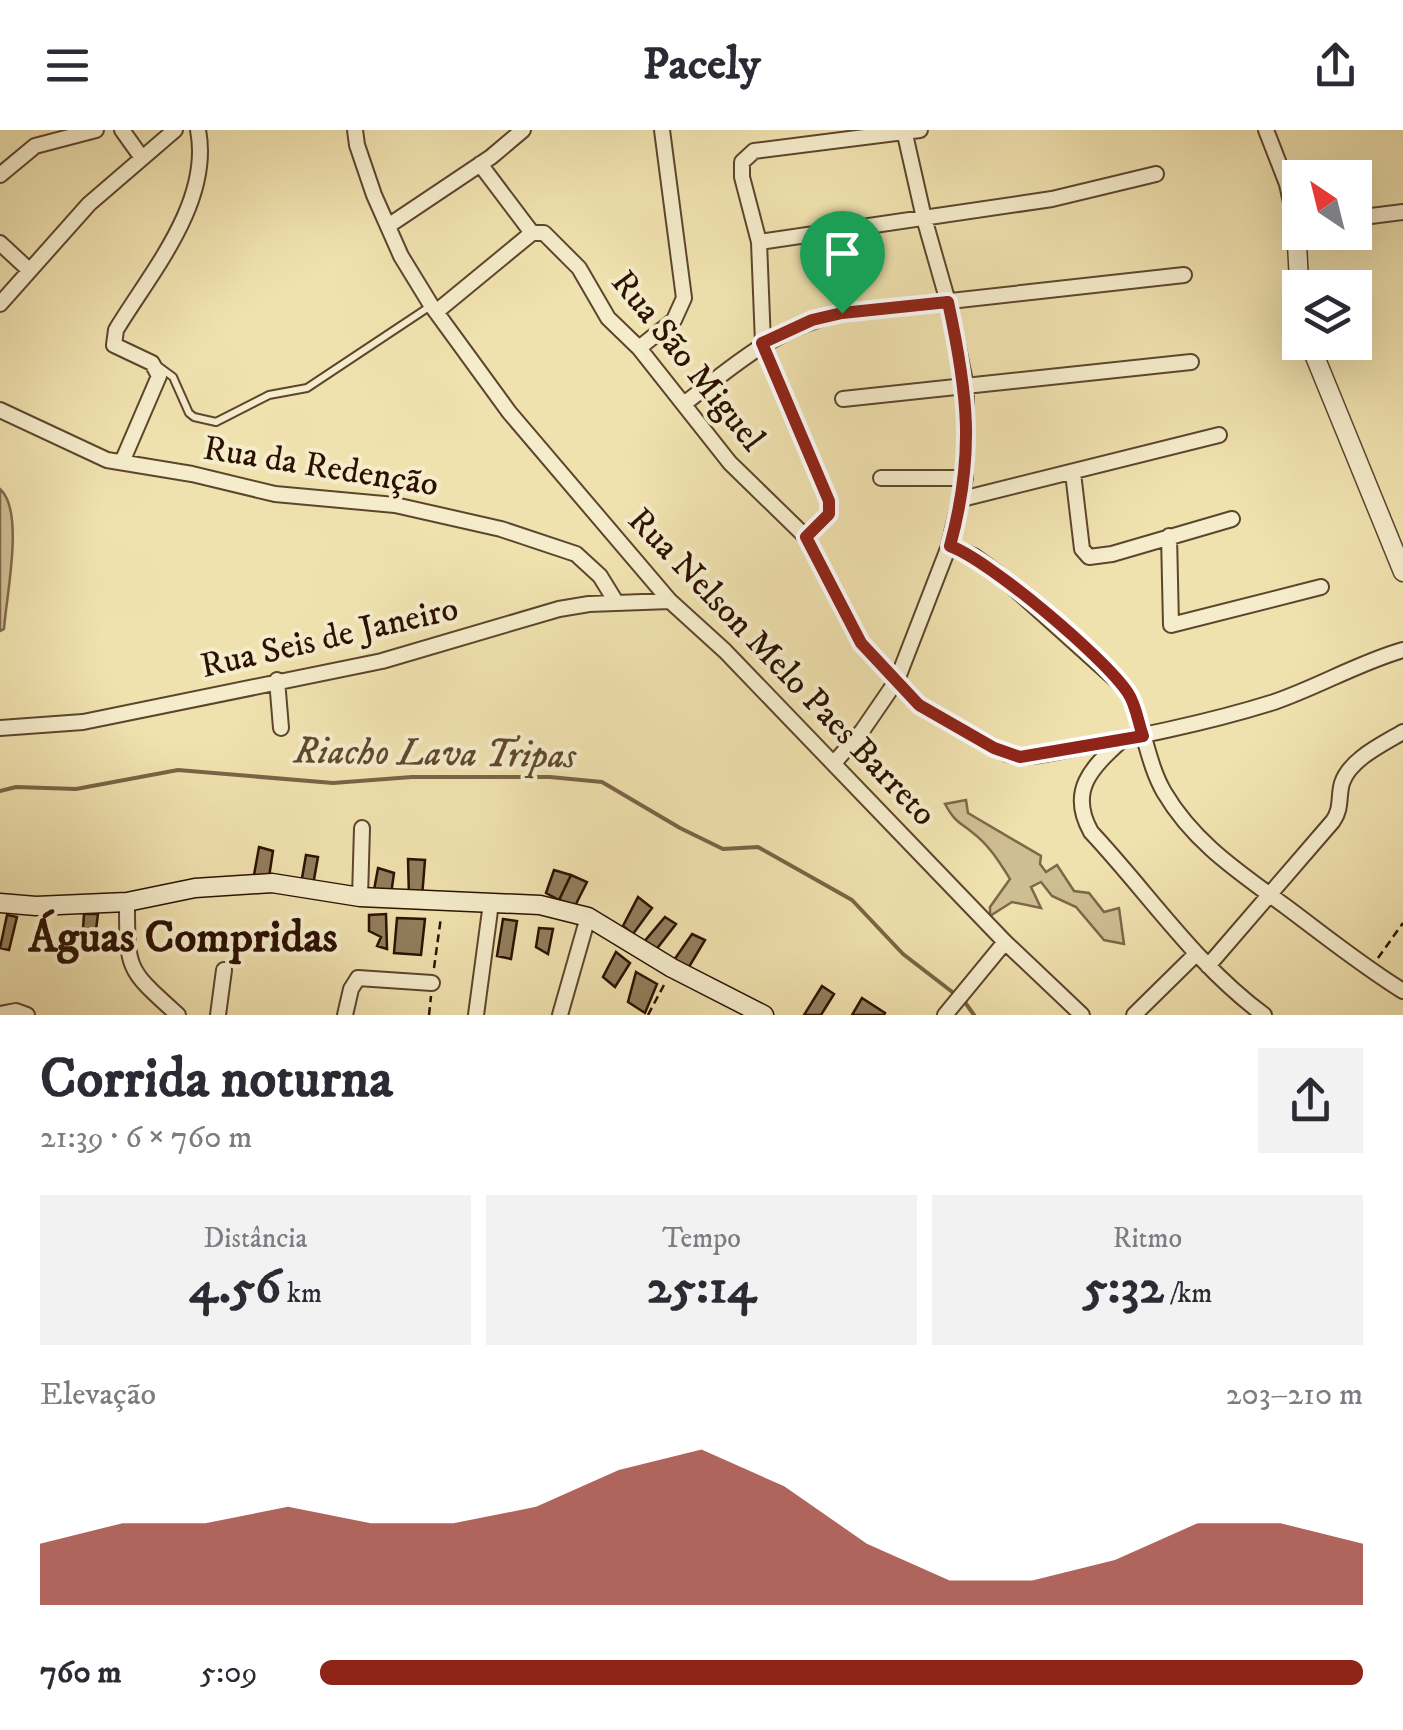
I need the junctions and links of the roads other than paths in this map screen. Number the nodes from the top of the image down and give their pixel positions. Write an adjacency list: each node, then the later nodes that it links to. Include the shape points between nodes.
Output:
1 (96, 130): 14 (street, via 35,146)
2 (122, 130): 10 (street)
3 (175, 130): 10 (street)
4 (198, 130): 30 (street, via 188,212 113,340)
5 (356, 130): 18 (street, Rua Nelson Melo Paes Barreto)
6 (523, 130): 11 (street)
7 (662, 130): 28 (street, via 684,298 674,320)
8 (1266, 130): 12 (street)
9 (909, 131): 17 (street); 20 (street, via 754,151 740,169)
10 (142, 158): 22 (street)
11 (480, 164): 18 (street); 19 (street, Rua São Miguel)
12 (1282, 171)
13 (1156, 174): 17 (street, via 1052,199)
14 (0, 175)
15 (1403, 212): 16 (street)
16 (1372, 216)
17 (924, 218): 20 (street); 24 (street)
18 (388, 226): 26 (street, Rua Nelson Melo Paes Barreto)
19 (532, 232): 26 (street); 28 (street, Rua São Miguel, via 544,233 564,252 608,318)
20 (759, 242): 27 (street)
21 (0, 243): 22 (street)
22 (30, 270): 25 (street)
23 (1184, 275): 24 (street)
24 (948, 302): 27 (street, via 842,313); 32 (street)
25 (0, 304)
26 (434, 308): 30 (lane, via 307,388 269,394 216,422 189,413 173,377); 48 (street, Rua Nelson Melo Paes Barreto, via 510,412)
27 (762, 343): 34 (street); 44 (street, via 829,501 829,514)
28 (639, 348): 34 (street, Rua São Miguel)
29 (1316, 360): 46 (main road)
30 (152, 362): 37 (street, via 160,376)
31 (1191, 362): 32 (street)
32 (966, 386): 33 (street); 40 (street)
33 (843, 399)
34 (684, 404): 44 (street, Rua São Miguel, via 730,463)
35 (0, 410): 37 (street, Rua da Redenção, via 71,446)
36 (1219, 435): 38 (street)
37 (122, 462): 49 (street, Rua da Redenção, via 275,494 395,504 476,521 576,554)
38 (1072, 473): 41 (street); 43 (street, via 1084,554 1096,558)
39 (880, 478): 40 (street)
40 (965, 478): 41 (street)
41 (962, 499): 45 (street)
42 (1232, 519): 43 (street)
43 (1169, 536): 47 (street, via 1171,625)
44 (806, 537): 52 (street, Rua São Miguel, via 861,643)
45 (950, 546): 52 (street); 56 (street, via 996,572 1111,673 1131,698)
46 (1403, 572)
47 (1321, 587)
48 (670, 601): 49 (street, Rua Seis de Janeiro); 58 (street, Rua Nelson Melo Paes Barreto)
49 (616, 602): 51 (street, Rua Seis de Janeiro, via 560,609 382,661)
50 (1403, 650): 56 (street, Rua São Miguel, via 1276,701)
51 (277, 680): 53 (street, Rua Seis de Janeiro, via 83,722); 54 (street)
52 (897, 680): 57 (street, Rua São Miguel, via 930,713 1006,754 1040,755); 58 (street)
53 (0, 728)
54 (281, 728)
55 (1403, 732): 60 (street, via 1351,769 1338,814)
56 (1143, 736): 57 (street, Rua São Miguel); 60 (street, via 1154,772 1184,822)
57 (1122, 740): 67 (street, via 1084,786 1081,814)
58 (834, 764): 66 (street, Rua Nelson Melo Paes Barreto)
59 (362, 828): 61 (street)
60 (1271, 896): 68 (street); 71 (street)
61 (360, 898): 62 (main road, via 272,883 195,888); 63 (main road)
62 (127, 902): 64 (main road); 76 (street, via 130,965)
63 (491, 902): 65 (main road); 79 (street)
64 (0, 904)
65 (588, 917): 73 (main road); 80 (street)
66 (1006, 942): 72 (street); 82 (street, Rua Nelson Melo Paes Barreto)
67 (1196, 954): 68 (street); 83 (street)
68 (1208, 966): 84 (street)
69 (224, 970): 77 (street)
70 (432, 983): 78 (street, via 358,978)
71 (1403, 991)
72 (949, 1009)
73 (743, 1011): 81 (main road)
74 (0, 1014): 75 (street)
75 (27, 1015)
76 (178, 1015)
77 (218, 1015)
78 (345, 1015)
79 (476, 1015)
80 (560, 1015)
81 (764, 1015)
82 (1082, 1015)
83 (1134, 1015)
84 (1264, 1015)

